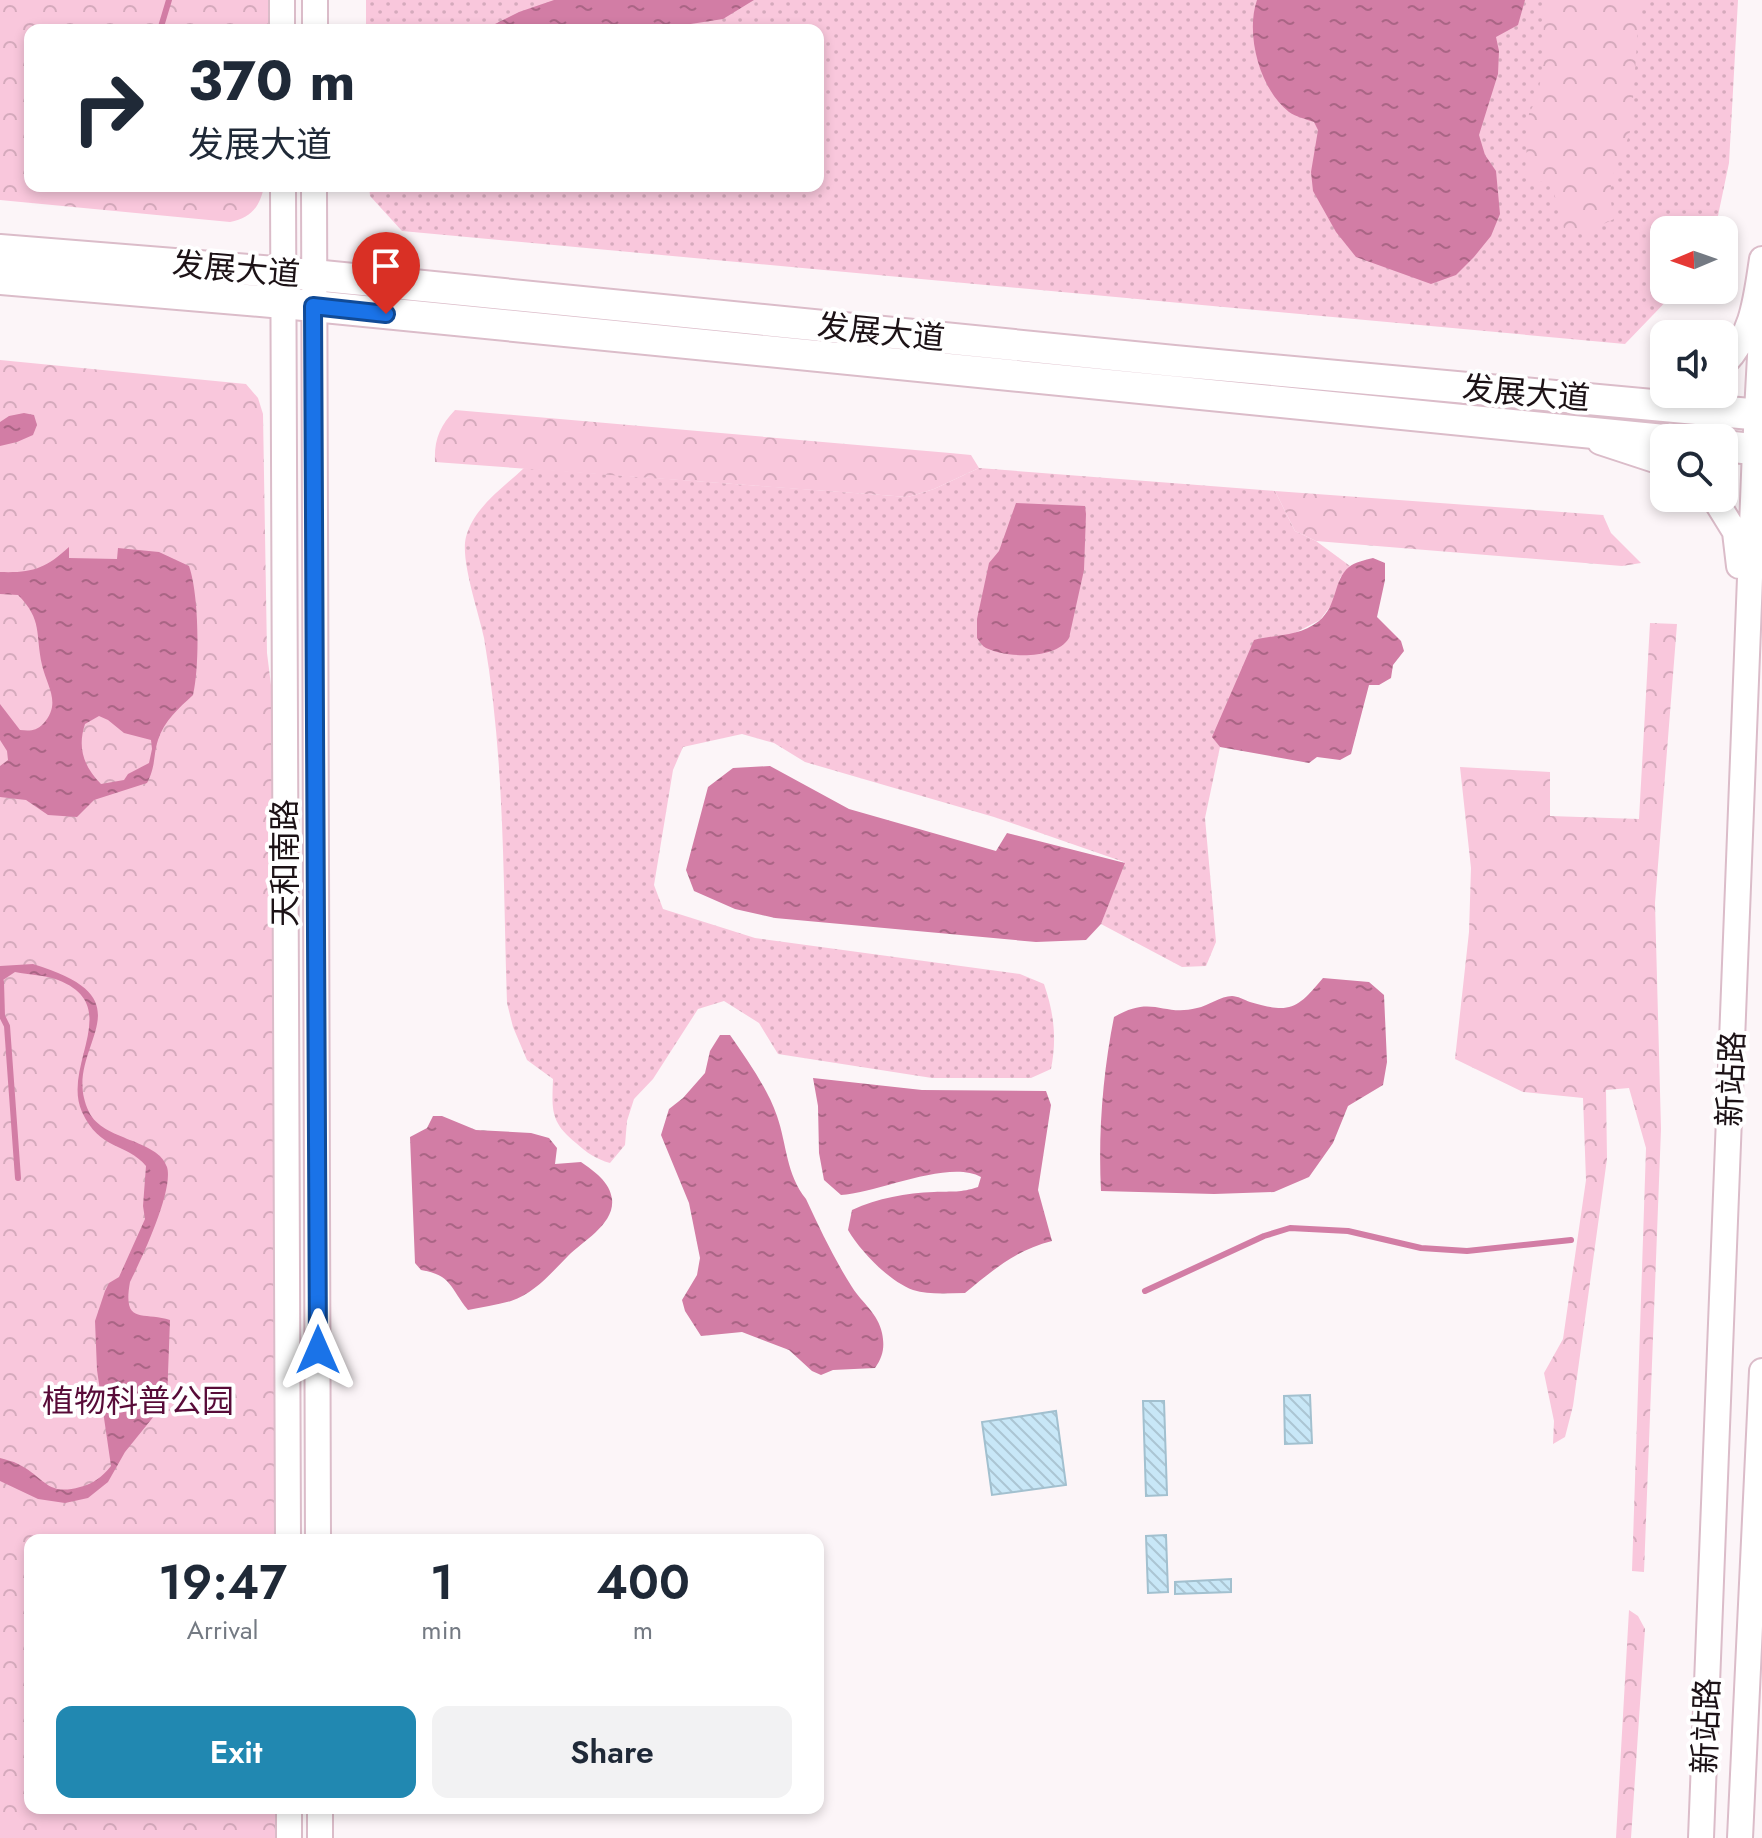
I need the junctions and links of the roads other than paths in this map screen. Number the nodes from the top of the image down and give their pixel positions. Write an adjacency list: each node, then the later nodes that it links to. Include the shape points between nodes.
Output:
1 (282, 0): 3 (street)
2 (315, 0): 4 (street)
3 (282, 24)
4 (315, 24)
5 (283, 192): 9 (street, 天和南路)
6 (314, 192): 10 (street, 天和南路)
7 (0, 250): 9 (main road, 发展大道)
8 (1762, 259): 14 (street, via 1755,305)
9 (283, 273): 10 (main road, 发展大道); 12 (street, 天和南路)
10 (313, 275): 12 (street, 天和南路); 16 (main road, 发展大道)
11 (0, 279): 12 (main road, 发展大道)
12 (298, 305): 18 (main road, 发展大道); 26 (street, 天和南路); 27 (street, 天和南路)
13 (1762, 319): 17 (street, 新站路)
14 (1738, 346)
15 (1650, 390): 16 (street)
16 (1539, 394): 17 (main road, 发展大道)
17 (1759, 414): 21 (street, 新站路)
18 (1536, 427): 19 (main road, 发展大道); 22 (street)
19 (1650, 439)
20 (1738, 447): 21 (main road)
21 (1758, 449): 24 (street, 新站路)
22 (1650, 458)
23 (1723, 512): 24 (street, via 1735,532)
24 (1747, 665): 32 (street, 新站路)
25 (1762, 1371): 33 (street, 新站路)
26 (288, 1534)
27 (318, 1534)
28 (289, 1814): 30 (street)
29 (320, 1814): 31 (street)
30 (289, 1838)
31 (320, 1838)
32 (1701, 1838)
33 (1740, 1838)

